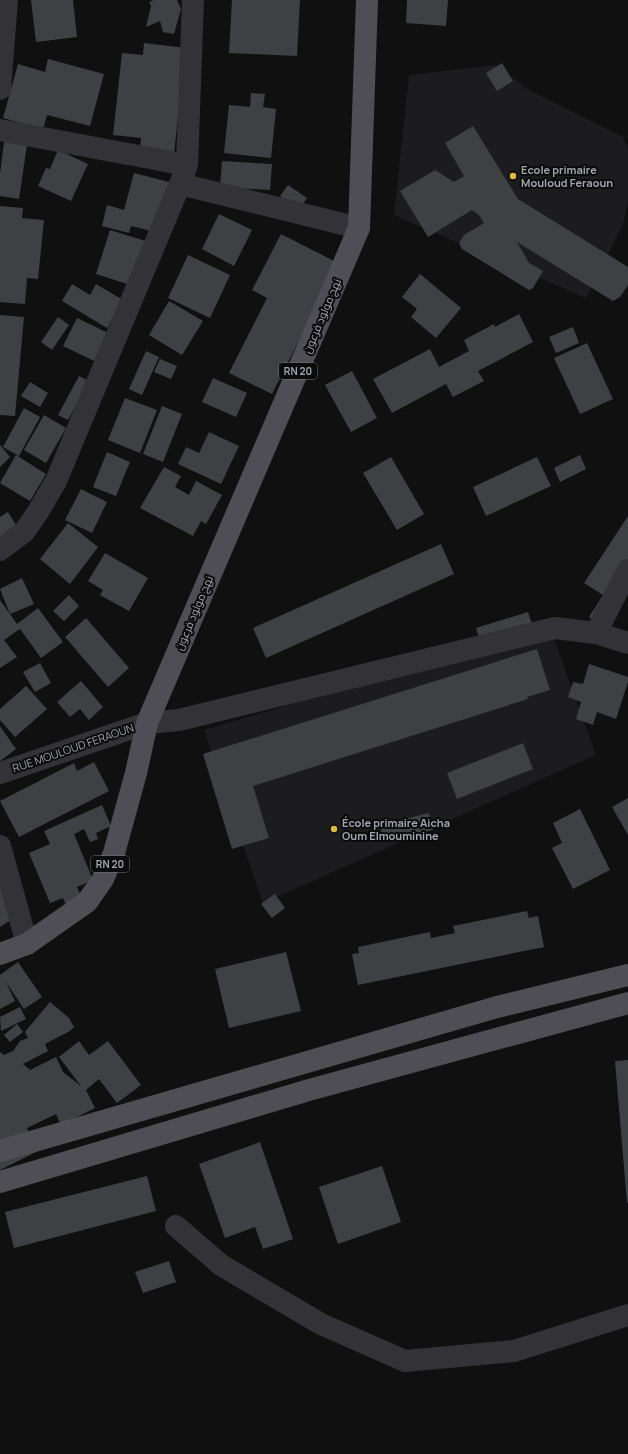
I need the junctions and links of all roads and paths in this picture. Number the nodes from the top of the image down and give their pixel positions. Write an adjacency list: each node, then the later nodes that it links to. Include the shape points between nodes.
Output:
1 (7, 0): 4 (street)
2 (193, 0): 6 (street)
3 (367, 0): 7 (main road, نهج مولود فرعون / RN 20)
4 (0, 88)
5 (0, 130): 6 (street)
6 (184, 175): 7 (street); 8 (street, via 56,481 24,532)
7 (359, 228): 12 (main road, نهج مولود فرعون / RN 20)
8 (0, 550)
9 (628, 570): 10 (street)
10 (596, 633): 11 (street, RUE MOULOUD FERAOUN); 12 (street, RUE MOULOUD FERAOUN, via 555,628 179,720)
11 (628, 643)
12 (147, 723): 13 (street, RUE MOULOUD FERAOUN); 15 (main road, RN 20, via 114,854 103,879 87,902)
13 (0, 773)
14 (0, 846): 15 (street)
15 (27, 944): 16 (main road, RN 20)
16 (0, 954)
17 (628, 975): 19 (main road, via 490,1009)
18 (628, 1003): 20 (main road, via 316,1088)
19 (0, 1151)
20 (0, 1182)
21 (176, 1226): 22 (street, via 221,1265 321,1324 405,1360 514,1351)
22 (628, 1315)

